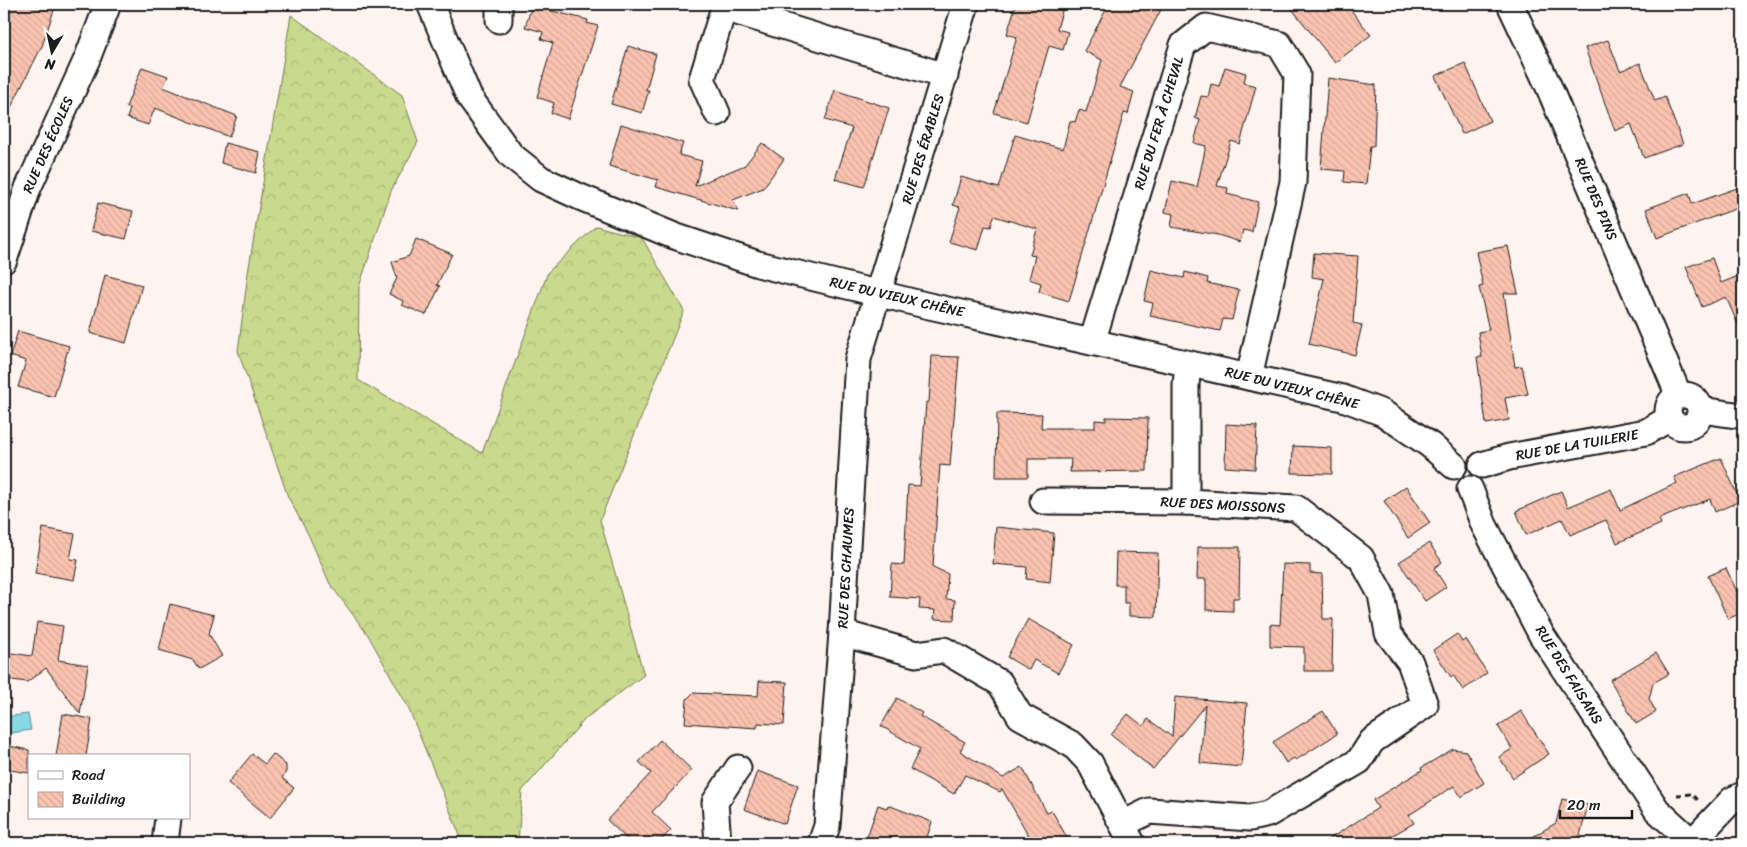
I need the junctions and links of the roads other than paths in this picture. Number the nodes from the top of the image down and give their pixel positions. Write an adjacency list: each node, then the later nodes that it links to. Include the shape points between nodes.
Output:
1 (108, 4): 8 (street, RUE DES ÉCOLES, via 87,59 28,188)
2 (430, 4): 9 (street, RUE DU VIEUX CHÊNE, via 470,97 511,155 541,179 580,198 758,264)
3 (966, 4): 6 (street, RUE DES ÉRABLES)
4 (1510, 4): 13 (street, RUE DES PINS, via 1548,85)
5 (725, 6): 6 (street); 7 (street, via 702,78)
6 (945, 76): 9 (street, RUE DES ÉRABLES)
7 (717, 113)
8 (4, 260)
9 (878, 293): 10 (street, RUE DU VIEUX CHÊNE); 20 (street, RUE DES CHAUMES, via 858,359)
10 (1092, 342): 11 (street, RUE DU VIEUX CHÊNE); 12 (street, RUE DU FER À CHEVAL, via 1183,45 1206,27 1279,44 1297,74 1293,182)
11 (1188, 364): 12 (street, RUE DU VIEUX CHÊNE); 19 (street)
12 (1249, 377): 15 (street, RUE DU VIEUX CHÊNE, via 1343,398 1383,413)
13 (1674, 407): 14 (street, via 1678,425 1689,426 1697,420 1701,410); 16 (street, RUE DE LA TUILERIE, via 1646,432 1509,457)
14 (1743, 416)
15 (1454, 466): 16 (street, via 1462,458 1473,458); 17 (street, via 1453,480 1460,487)
16 (1482, 466): 17 (street, via 1482,481)
17 (1470, 489): 28 (street, RUE DES FAISANS, via 1484,525 1541,634 1657,810)
18 (1043, 501): 19 (street, RUE DES MOISSONS)
19 (1186, 502): 24 (street, RUE DES MOISSONS, via 1296,508 1361,558 1381,594 1388,633 1410,662 1425,705 1372,741 1359,761 1268,814 1250,818 1149,811)
20 (842, 634): 24 (street, via 916,654 944,650 1000,683 1020,716 1074,744 1090,763); 27 (street, RUE DES CHAUMES, via 827,826)
21 (738, 768): 26 (street, via 716,802)
22 (1743, 795): 28 (street, via 1732,800)
23 (168, 820): 25 (street)
24 (1127, 834)
25 (165, 843)
26 (718, 843)
27 (820, 843)
28 (1693, 843)

